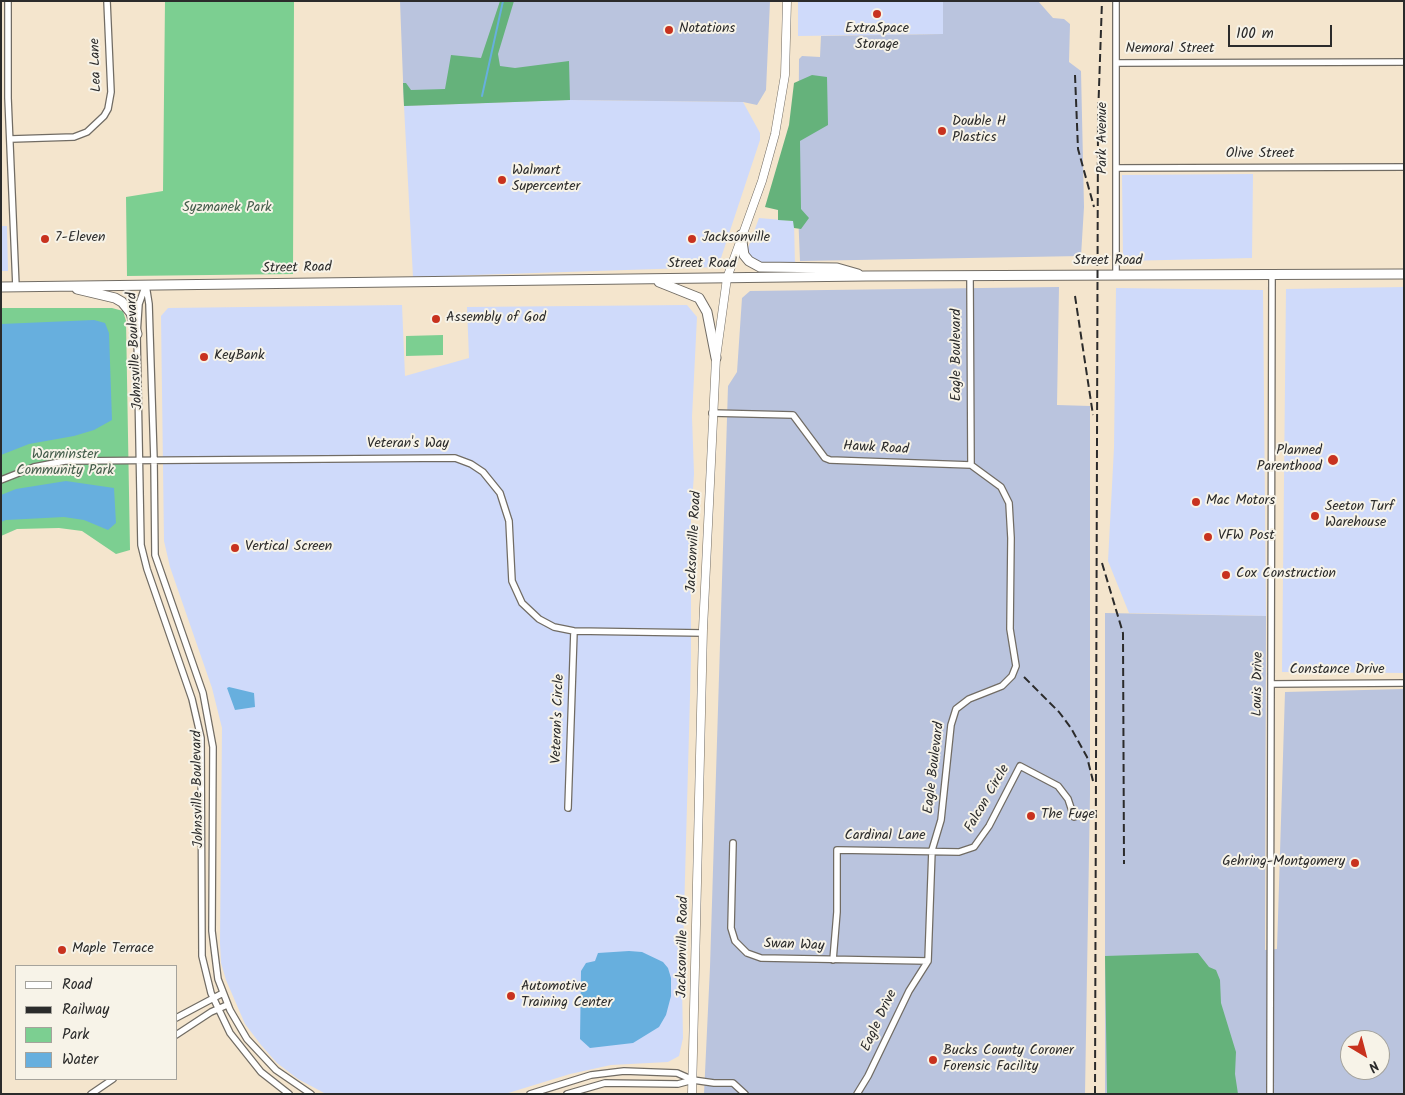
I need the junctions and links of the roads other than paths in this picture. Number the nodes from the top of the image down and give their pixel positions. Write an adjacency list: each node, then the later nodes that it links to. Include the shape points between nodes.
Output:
1 (8, 1): 7 (street)
2 (107, 1): 7 (street, Lea Lane, via 111,92 104,116 87,132 74,137)
3 (787, 1): 10 (main road, Jacksonville Road, via 785,75 775,134 762,181)
4 (1116, 1): 6 (street, Park Avenue)
5 (1404, 62): 6 (street, Nemoral Street)
6 (1117, 63): 9 (street, Park Avenue)
7 (10, 139): 19 (street)
8 (1404, 167): 9 (street, Olive Street)
9 (1116, 168): 15 (street, Park Avenue)
10 (741, 236): 13 (main road, via 744,255 760,267 837,268); 16 (main road, Jacksonville Road)
11 (1272, 274): 12 (main road, Street Road); 15 (main road, Street Road); 32 (street, Louis Drive)
12 (1404, 274)
13 (866, 276): 14 (main road, Street Road); 16 (main road, Street Road)
14 (970, 276): 15 (main road, Street Road); 27 (street, Eagle Boulevard)
15 (1116, 276)
16 (727, 278): 17 (main road, Street Road); 23 (main road, Jacksonville Road)
17 (652, 279): 18 (main road, Street Road); 23 (main road, via 699,298 707,312)
18 (146, 285): 20 (main road, Street Road); 22 (street, Johnsville Boulevard, via 139,304); 26 (street, Johnsville Boulevard)
19 (16, 286): 20 (main road, Street Road); 21 (main road, Street Road)
20 (65, 286): 22 (main road, via 122,302 132,313)
21 (1, 287)
22 (137, 334): 25 (street, Johnsville Boulevard)
23 (716, 358): 24 (main road, Jacksonville Road)
24 (712, 413): 27 (street, Hawk Road, via 793,415 825,458 830,460); 30 (main road, Jacksonville Road)
25 (140, 460): 26 (street, Veteran's Way); 28 (street, Veteran's Way, via 55,461); 40 (street, Johnsville Boulevard, via 141,545 192,700 201,738 201,944)
26 (154, 460): 29 (street, Veteran's Way, via 461,459 488,476 503,500 509,521 511,574 522,603 549,625); 39 (street, Johnsville Boulevard, via 155,555 202,693 211,730 214,783 212,932)
27 (971, 465): 36 (street, Eagle Boulevard, via 1001,487 1009,503 1010,629 1016,666 1002,686 969,699 956,709 951,725 941,820)
28 (1, 480)
29 (574, 631): 30 (street, Veteran's Way); 33 (street, Veteran's Circle)
30 (703, 633): 47 (main road, Jacksonville Road)
31 (1404, 683): 32 (street, Constance Drive)
32 (1271, 684): 57 (street, Louis Drive)
33 (568, 808)
34 (1074, 817): 36 (street, Falcon Circle, via 1058,786 1020,766 989,826 974,847 963,852)
35 (733, 843): 37 (street, Swan Way, via 731,928 735,941 747,954 760,958)
36 (932, 850): 37 (street, Cardinal Lane, via 837,850); 38 (street, Eagle Boulevard)
37 (833, 960): 38 (street, Swan Way)
38 (928, 961): 56 (street, Eagle Drive, via 909,991)
39 (223, 993): 40 (street); 41 (street, Johnsville Boulevard)
40 (213, 998): 42 (street, Johnsville Boulevard); 43 (street)
41 (228, 1005): 42 (street); 51 (street, Johnsville Boulevard, via 240,1028 264,1059 288,1080)
42 (217, 1009): 44 (street); 50 (street, Johnsville Boulevard, via 245,1054)
43 (178, 1017)
44 (178, 1034)
45 (107, 1080): 48 (street)
46 (111, 1080): 48 (street)
47 (693, 1080): 52 (street, via 677,1073 624,1071 591,1076); 53 (street, via 678,1084 605,1083); 54 (main road, Jacksonville Road); 55 (street, via 733,1083)
48 (100, 1086): 49 (street)
49 (91, 1094)
50 (288, 1094)
51 (311, 1094)
52 (530, 1094)
53 (567, 1094)
54 (692, 1094)
55 (745, 1094)
56 (858, 1094)
57 (1270, 1094)

